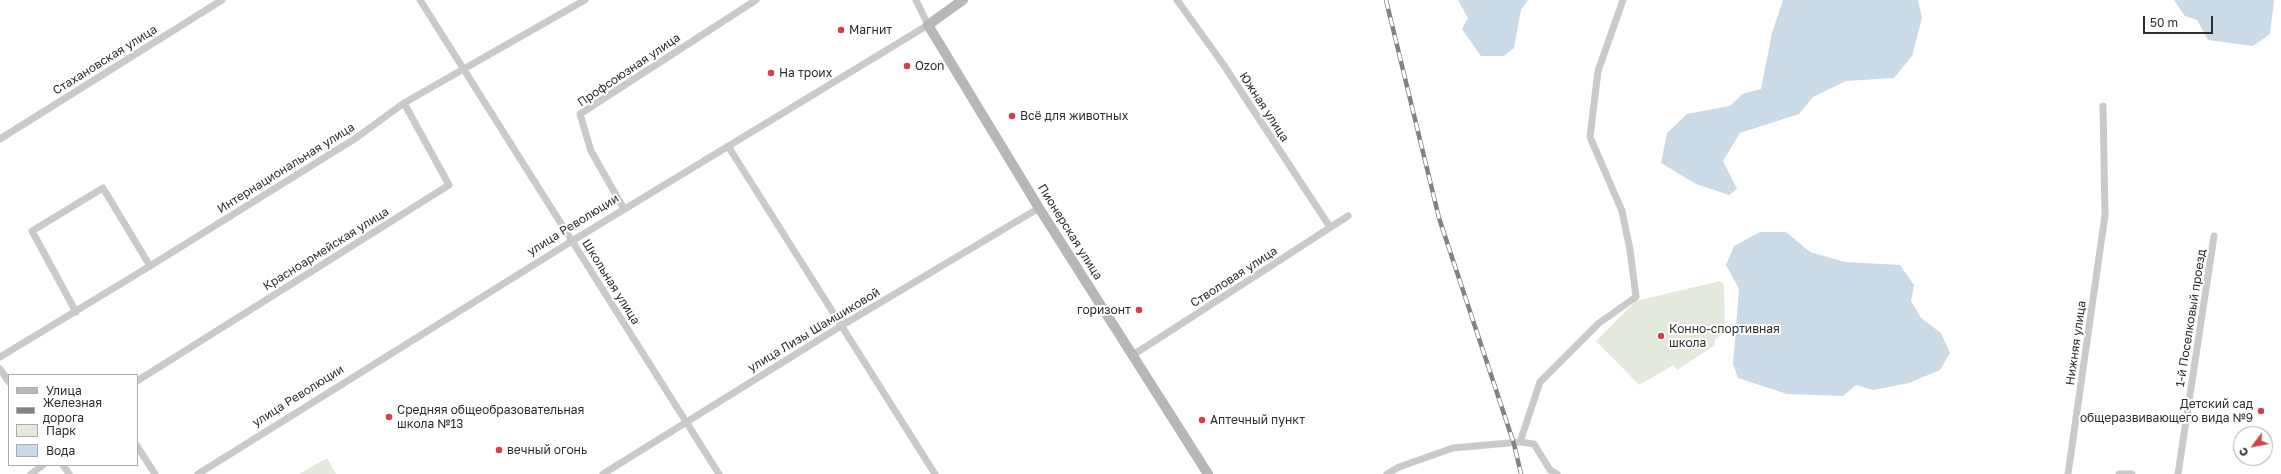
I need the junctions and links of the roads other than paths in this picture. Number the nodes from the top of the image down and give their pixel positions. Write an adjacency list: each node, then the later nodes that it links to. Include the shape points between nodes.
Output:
1 (222, 0): 13 (street, Стахановская улица)
2 (420, 0): 10 (street, Школьная улица)
3 (585, 0): 10 (street, Интернациональная улица)
4 (756, 0): 16 (street, Профсоюзная улица, via 580,114 591,151)
5 (916, 0): 9 (street, Пионерская улица)
6 (963, 0): 9 (street, улица Революции)
7 (1177, 0): 18 (street, Южная улица, via 1223,64)
8 (1624, 0): 30 (street, via 1598,71 1590,137 1622,211 1636,297 1599,324 1540,382)
9 (928, 25): 14 (street, улица Революции); 15 (street, Пионерская улица)
10 (463, 70): 11 (street, Интернациональная улица); 20 (street, Школьная улица)
11 (404, 104): 21 (street, Интернациональная улица, via 356,138); 28 (street, Красноармейская улица, via 449,184)
12 (2103, 106): 42 (street, Нижняя улица, via 2105,215)
13 (0, 139)
14 (728, 146): 16 (street, улица Революции); 23 (street)
15 (1039, 208): 23 (street, улица Лизы Шамшиковой); 24 (street, Пионерская улица)
16 (624, 209): 20 (street, улица Революции)
17 (1348, 216): 18 (street, Стволовая улица)
18 (1330, 228): 24 (street, Стволовая улица)
19 (2214, 236): 45 (street, 1-й Поселковый проезд)
20 (572, 241): 29 (street, Школьная улица); 35 (street, улица Революции)
21 (150, 266): 22 (street, Интернациональная улица); 22 (street, via 103,188 38,228 32,232)
22 (76, 312): 25 (street, Интернациональная улица)
23 (842, 326): 29 (street, улица Лизы Шамшиковой); 38 (street)
24 (1133, 355): 39 (street, Пионерская улица)
25 (0, 357)
26 (0, 368): 27 (street)
27 (8, 380)
28 (138, 380)
29 (686, 422): 36 (street, улица Лизы Шамшиковой); 37 (street, Школьная улица)
30 (1517, 443): 40 (street, via 1452,448 1399,467); 41 (street, via 1534,444 1550,470)
31 (138, 448): 34 (street)
32 (42, 466): 33 (street)
33 (31, 474)
34 (155, 474)
35 (198, 474)
36 (603, 474)
37 (719, 474)
38 (935, 474)
39 (1208, 474)
40 (1387, 474)
41 (1557, 474)
42 (2068, 474)
43 (2119, 474): 44 (street)
44 (2132, 474)
45 (2178, 474)

